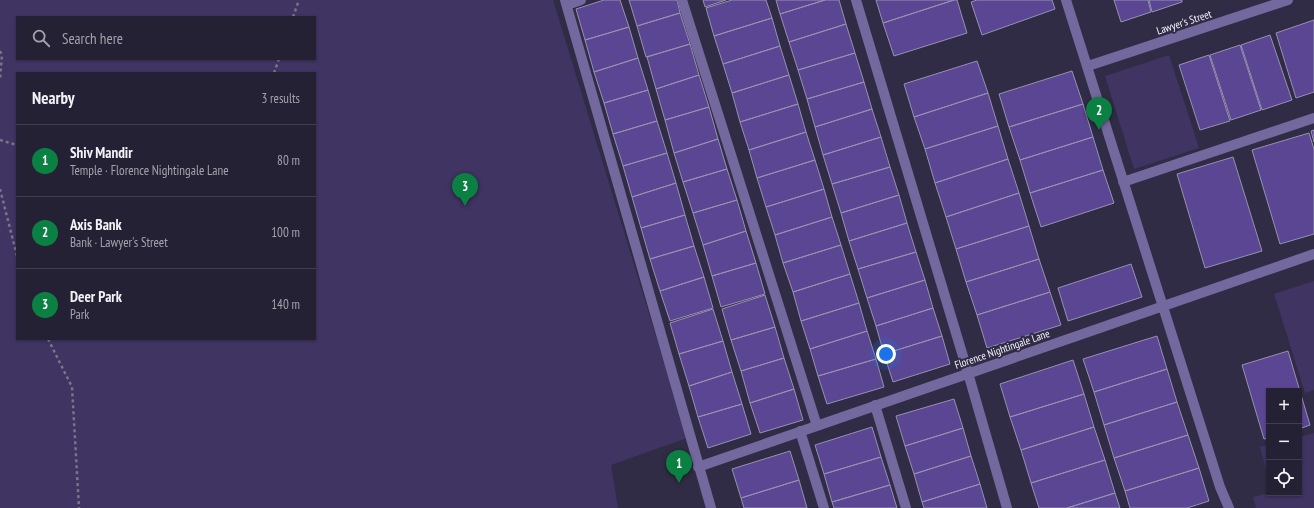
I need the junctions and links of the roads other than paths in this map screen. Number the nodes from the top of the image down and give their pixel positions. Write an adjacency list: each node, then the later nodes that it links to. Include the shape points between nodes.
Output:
1 (581, 0): 6 (street)
2 (682, 0): 14 (street)
3 (856, 0): 12 (street)
4 (1066, 0): 7 (street)
5 (1288, 0): 7 (street, Lawyer's Street)
6 (566, 3): 16 (street)
7 (1088, 66): 9 (street)
8 (1314, 118): 9 (street)
9 (1123, 182): 11 (street)
10 (1314, 254): 11 (street, Florence Nightingale Lane)
11 (1163, 306): 12 (street, Florence Nightingale Lane); 21 (street, via 1220,487)
12 (968, 374): 13 (street, Florence Nightingale Lane); 20 (street)
13 (875, 405): 14 (street, Florence Nightingale Lane); 19 (street)
14 (816, 426): 15 (street, Florence Nightingale Lane)
15 (800, 431): 16 (street, Florence Nightingale Lane); 18 (street)
16 (698, 466): 17 (street)
17 (710, 508)
18 (824, 508)
19 (906, 508)
20 (1007, 508)
21 (1229, 508)

